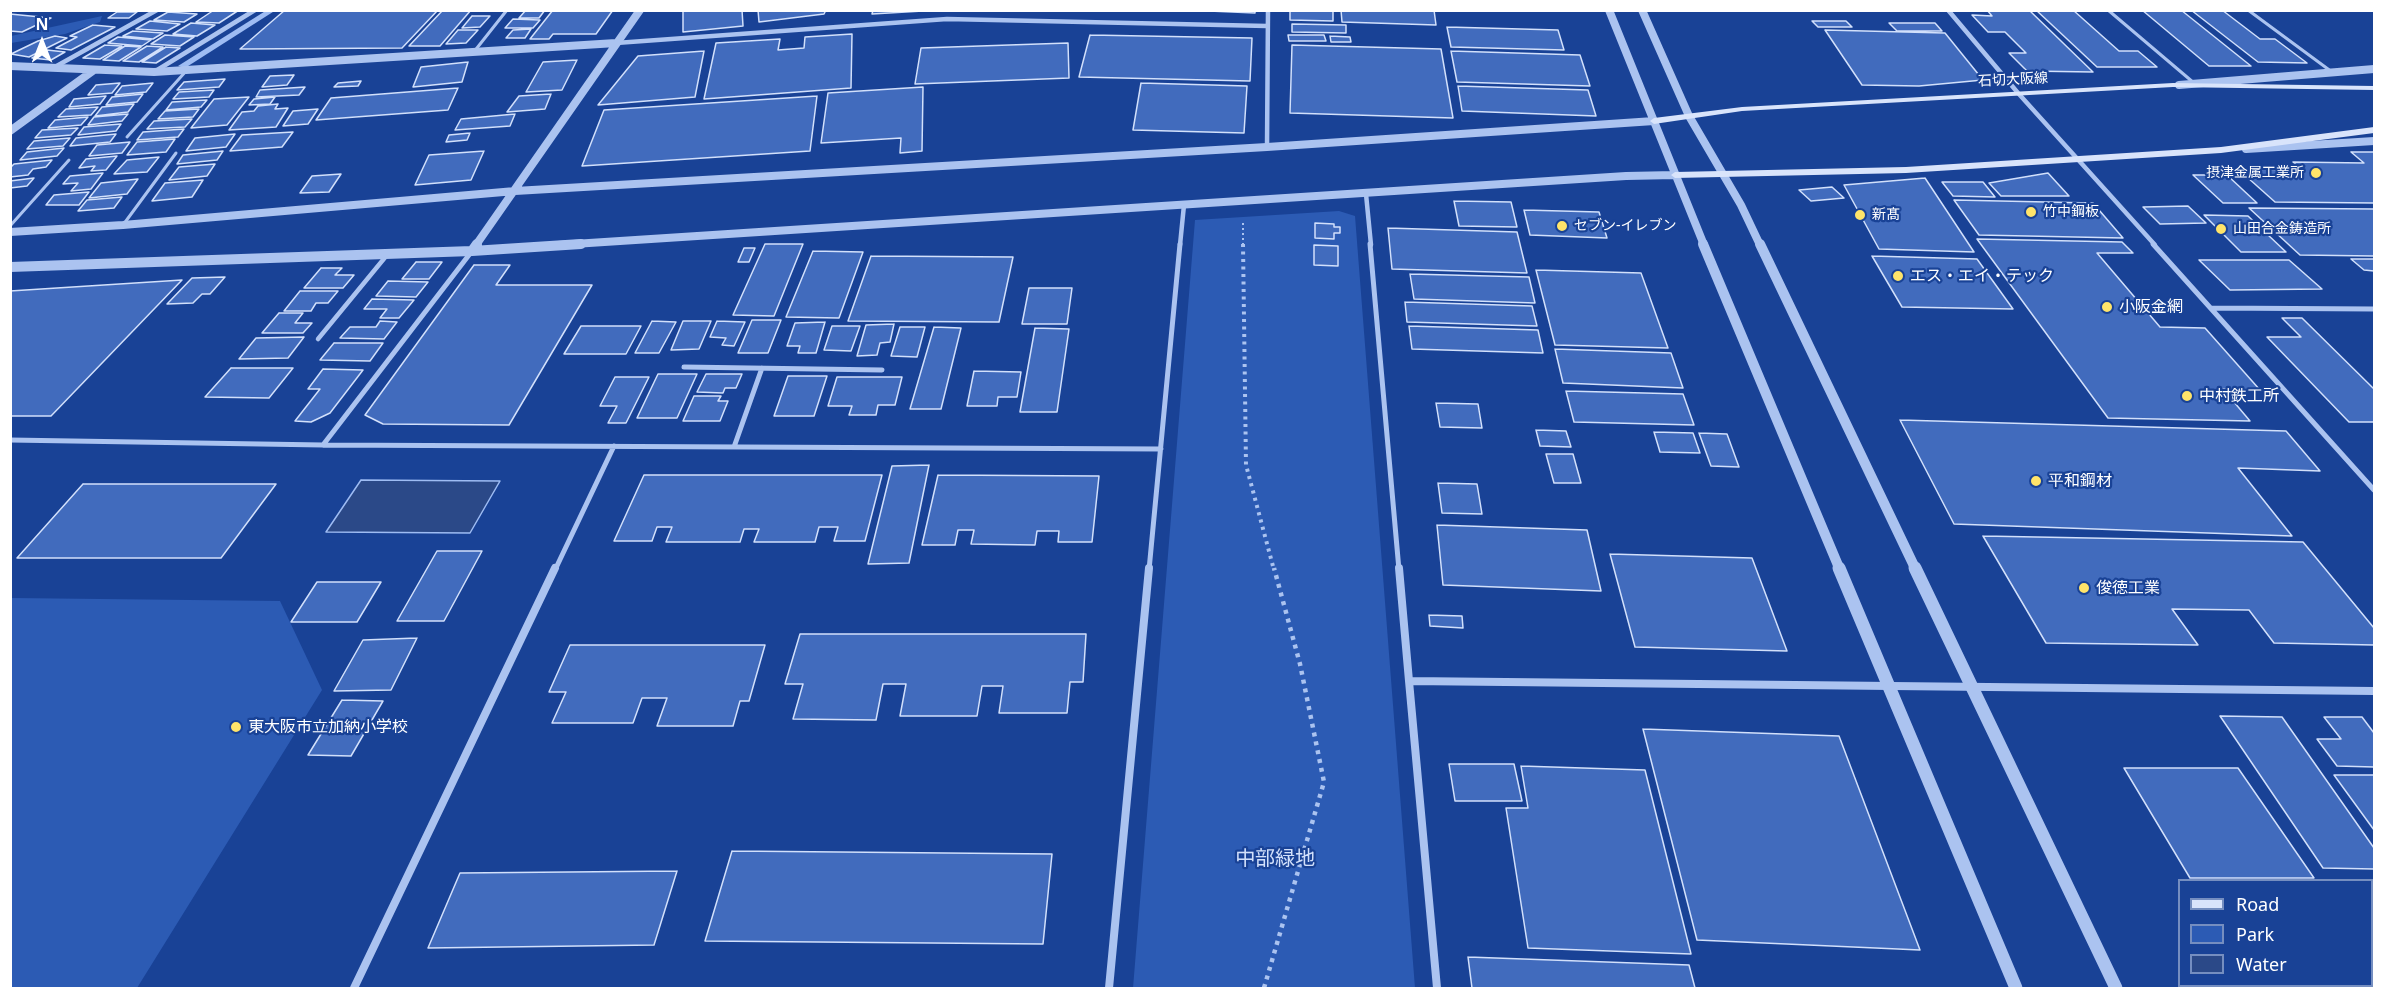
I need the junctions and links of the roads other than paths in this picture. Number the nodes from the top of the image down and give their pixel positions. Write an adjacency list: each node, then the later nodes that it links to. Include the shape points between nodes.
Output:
1 (157, 10): 15 (street)
2 (255, 10): 19 (street)
3 (507, 10): 13 (lane)
4 (640, 10): 12 (street)
5 (1268, 10): 11 (street)
6 (1610, 10): 26 (street)
7 (1642, 10): 25 (street)
8 (1948, 10): 24 (street)
9 (2108, 10): 21 (lane)
10 (2248, 10): 20 (lane)
11 (1267, 26): 12 (street, via 947,19); 31 (street)
12 (616, 43): 13 (street); 38 (street)
13 (473, 53): 18 (street)
14 (10, 66): 15 (street)
15 (52, 68): 17 (street)
16 (2374, 69): 20 (street)
17 (94, 70): 19 (street); 27 (street)
18 (187, 70): 19 (street); 29 (lane)
19 (154, 72)
20 (2332, 72): 21 (street)
21 (2194, 83): 22 (street)
22 (2173, 85): 23 (main road, 石切大阪線); 24 (main road, 石切大阪線)
23 (2374, 88)
24 (2018, 93): 25 (main road, 石切大阪線, via 1742,109); 34 (street)
25 (1689, 116): 26 (main road, 石切大阪線); 37 (street)
26 (1654, 121): 31 (street); 36 (street)
27 (10, 130)
28 (2374, 130): 32 (main road)
29 (127, 136)
30 (2374, 141): 32 (street)
31 (1267, 147): 38 (street)
32 (2221, 150): 34 (main road)
33 (176, 153): 41 (lane)
34 (2079, 159): 37 (main road, via 1906,170); 47 (street)
35 (69, 160): 42 (lane)
36 (1675, 175): 37 (main road); 39 (street); 61 (street)
37 (1725, 175): 60 (street)
38 (515, 191): 41 (street); 44 (street)
39 (1366, 194): 40 (street); 59 (street)
40 (1184, 205): 44 (street); 57 (street)
41 (123, 225): 43 (street)
42 (10, 226)
43 (10, 232)
44 (472, 251): 45 (street); 54 (street)
45 (388, 253): 46 (street); 49 (lane)
46 (10, 267)
47 (2211, 308): 48 (street); 58 (street)
48 (2374, 309)
49 (318, 339)
50 (684, 367): 51 (street)
51 (762, 368): 52 (street); 56 (street)
52 (882, 370)
53 (10, 440): 54 (street)
54 (323, 445): 55 (street)
55 (614, 446): 56 (street); 63 (street)
56 (734, 447): 57 (street)
57 (1161, 449): 64 (street)
58 (2374, 490)
59 (1409, 681): 61 (street); 65 (street)
60 (1973, 685): 61 (street); 62 (street); 67 (street)
61 (1888, 687): 66 (street)
62 (2374, 691)
63 (354, 988)
64 (1109, 988)
65 (1437, 988)
66 (2016, 988)
67 (2116, 988)

